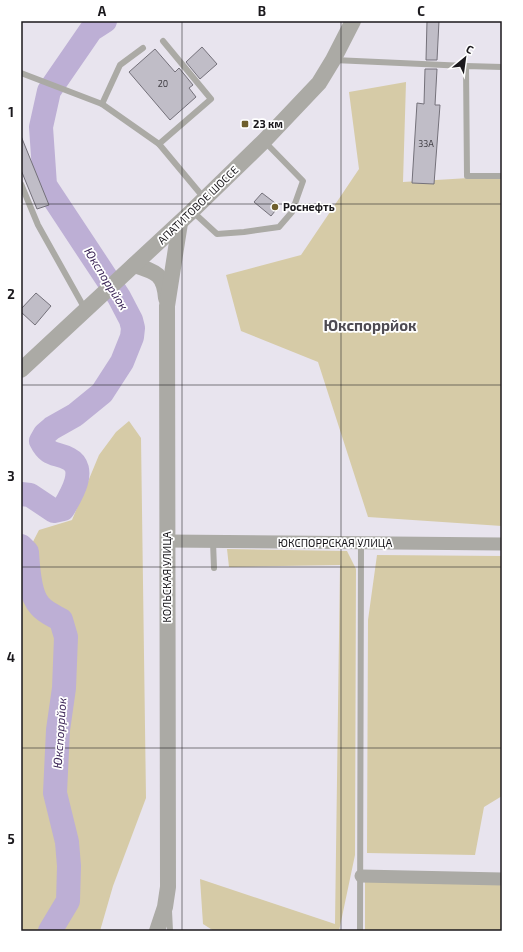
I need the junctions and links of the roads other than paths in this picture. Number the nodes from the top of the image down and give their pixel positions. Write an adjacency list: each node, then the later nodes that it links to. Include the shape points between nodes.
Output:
1 (353, 21): 4 (street, АПАТИТОВОЕ ШОССЕ)
2 (164, 41): 10 (lane, via 211,99)
3 (142, 48): 8 (lane, via 120,66)
4 (333, 60): 5 (lane); 9 (street, АПАТИТОВОЕ ШОССЕ, via 319,83)
5 (466, 66): 6 (lane); 11 (lane, via 468,176)
6 (502, 67)
7 (21, 72): 8 (lane)
8 (101, 103): 10 (lane)
9 (264, 141): 13 (street, АПАТИТОВОЕ ШОССЕ); 14 (lane, via 303,181 292,212 279,227 217,234)
10 (159, 144): 13 (lane)
11 (502, 176)
12 (21, 184): 18 (lane, via 38,225)
13 (205, 199): 14 (street, АПАТИТОВОЕ ШОССЕ)
14 (192, 211): 15 (street, АПАТИТОВОЕ ШОССЕ)
15 (180, 223): 16 (street, АПАТИТОВОЕ ШОССЕ); 17 (street, КОЛЬСКАЯ УЛИЦА)
16 (129, 269): 17 (street, via 150,270 160,277 165,286); 18 (street, АПАТИТОВОЕ ШОССЕ)
17 (167, 306): 20 (street, КОЛЬСКАЯ УЛИЦА)
18 (86, 311): 19 (street, АПАТИТОВОЕ ШОССЕ)
19 (21, 370)
20 (167, 541): 21 (street, ЮКСПОРРСКАЯ УЛИЦА); 27 (street, КОЛЬСКАЯ УЛИЦА)
21 (213, 542): 22 (street, ЮКСПОРРСКАЯ УЛИЦА); 24 (lane)
22 (362, 543): 23 (street, ЮКСПОРРСКАЯ УЛИЦА); 25 (lane)
23 (502, 544)
24 (214, 568)
25 (361, 876): 26 (street); 30 (lane)
26 (502, 879)
27 (168, 888): 28 (street, КОЛЬСКАЯ УЛИЦА); 29 (lane)
28 (157, 931)
29 (170, 931)
30 (360, 931)

